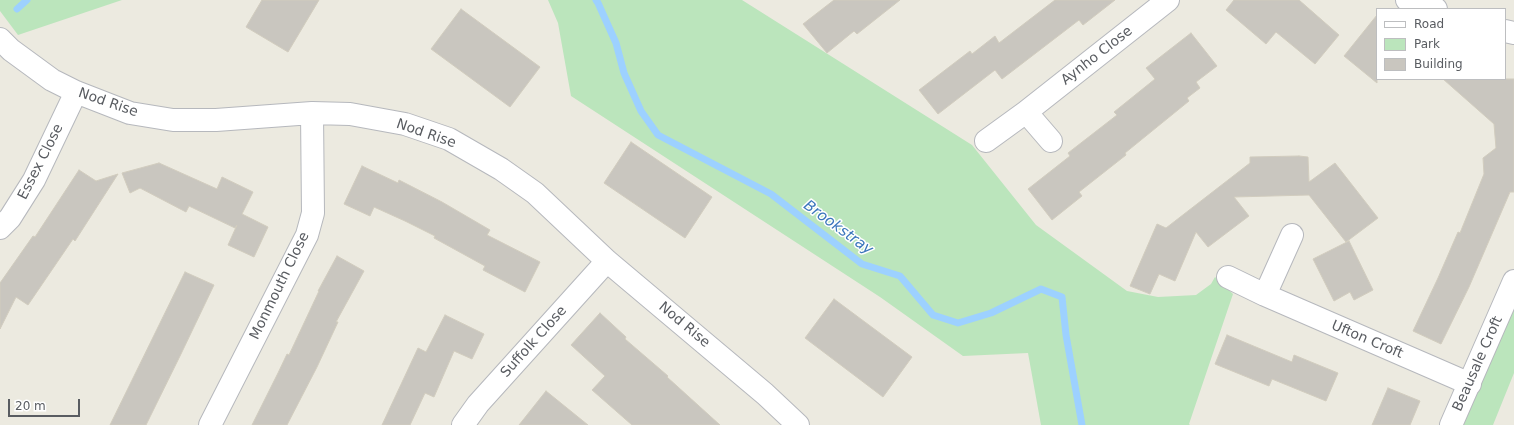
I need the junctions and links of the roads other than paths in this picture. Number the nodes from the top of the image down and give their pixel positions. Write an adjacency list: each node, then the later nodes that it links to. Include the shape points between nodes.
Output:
1 (1168, 0): 6 (street, Aynho Close)
2 (1407, 0): 3 (street)
3 (1433, 8)
4 (6, 44): 5 (street, Nod Rise, via 52,80)
5 (76, 92): 7 (street, Nod Rise, via 130,113 173,120 216,120); 10 (street, Essex Close, via 34,180 10,218)
6 (1026, 112): 8 (street, Aynho Close); 9 (street)
7 (312, 113): 12 (street, Nod Rise, via 350,114 397,122 449,139 501,169 535,193); 17 (street, Monmouth Close, via 313,213 307,236)
8 (986, 141)
9 (1050, 141)
10 (0, 228)
11 (1292, 235): 15 (street)
12 (607, 261): 18 (street, Suffolk Close, via 478,404); 19 (street, Nod Rise, via 765,394)
13 (1228, 277): 15 (street, Ufton Croft)
14 (1514, 281): 16 (street, Beausale Croft)
15 (1265, 296): 16 (street, Ufton Croft)
16 (1470, 384): 20 (street, Beausale Croft)
17 (210, 425)
18 (463, 425)
19 (798, 425)
20 (1451, 425)

